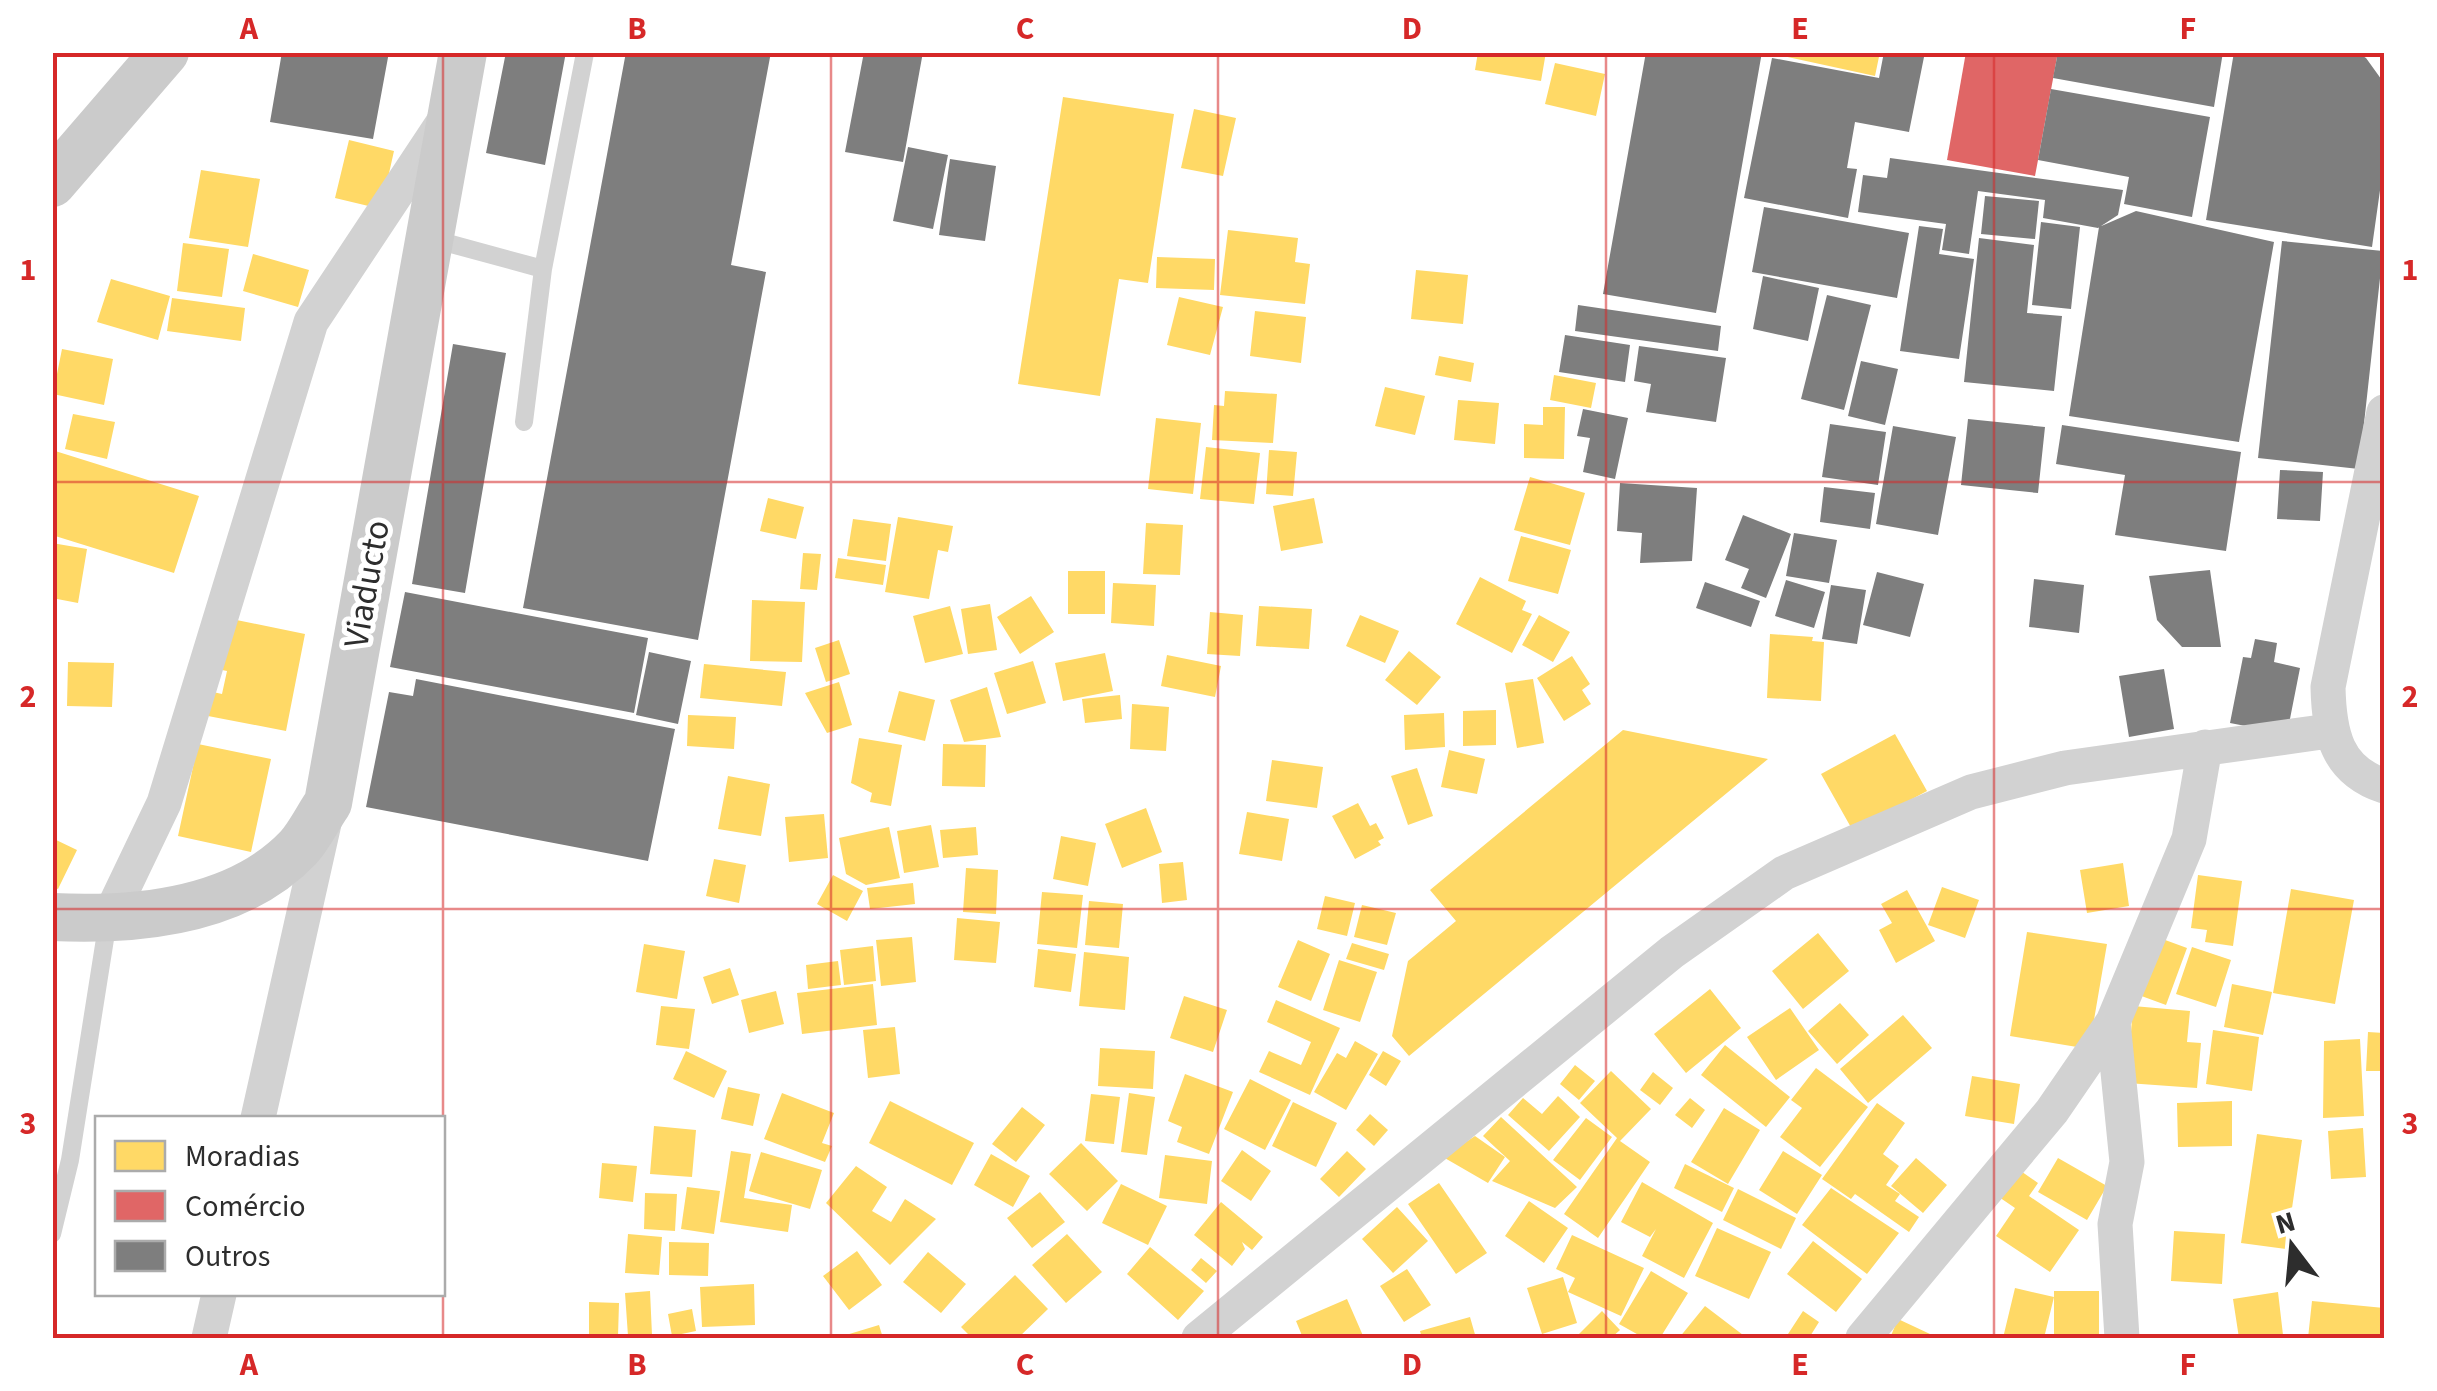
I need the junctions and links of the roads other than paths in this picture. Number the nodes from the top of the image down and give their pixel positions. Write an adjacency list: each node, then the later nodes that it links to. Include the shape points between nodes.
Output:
1 (165, 52): 5 (street)
2 (463, 52): 4 (street, Viaducto)
3 (585, 54): 7 (lane)
4 (453, 107): 6 (street, Viaducto); 15 (street, via 310,322 164,803)
5 (52, 183)
6 (429, 238): 7 (lane); 13 (street, Viaducto)
7 (543, 269): 9 (lane)
8 (2384, 412): 10 (street, via 2328,687)
9 (524, 422)
10 (2328, 732): 11 (street); 12 (street, via 2364,779)
11 (2205, 747): 16 (street, via 2189,839); 23 (street, via 2065,768 1971,792 1784,874 1672,952)
12 (2384, 786)
13 (328, 803): 15 (street, Viaducto, via 298,848 258,878 201,905); 17 (street)
14 (52, 918): 15 (street, Viaducto)
15 (108, 920): 19 (lane)
16 (2113, 1022): 24 (street, via 2052,1112); 25 (street, via 2127,1162 2116,1224)
17 (258, 1116)
18 (52, 1150): 19 (lane)
19 (70, 1160): 20 (lane)
20 (52, 1234)
21 (219, 1296): 22 (street)
22 (209, 1338)
23 (1199, 1338)
24 (1863, 1338)
25 (2122, 1338)

